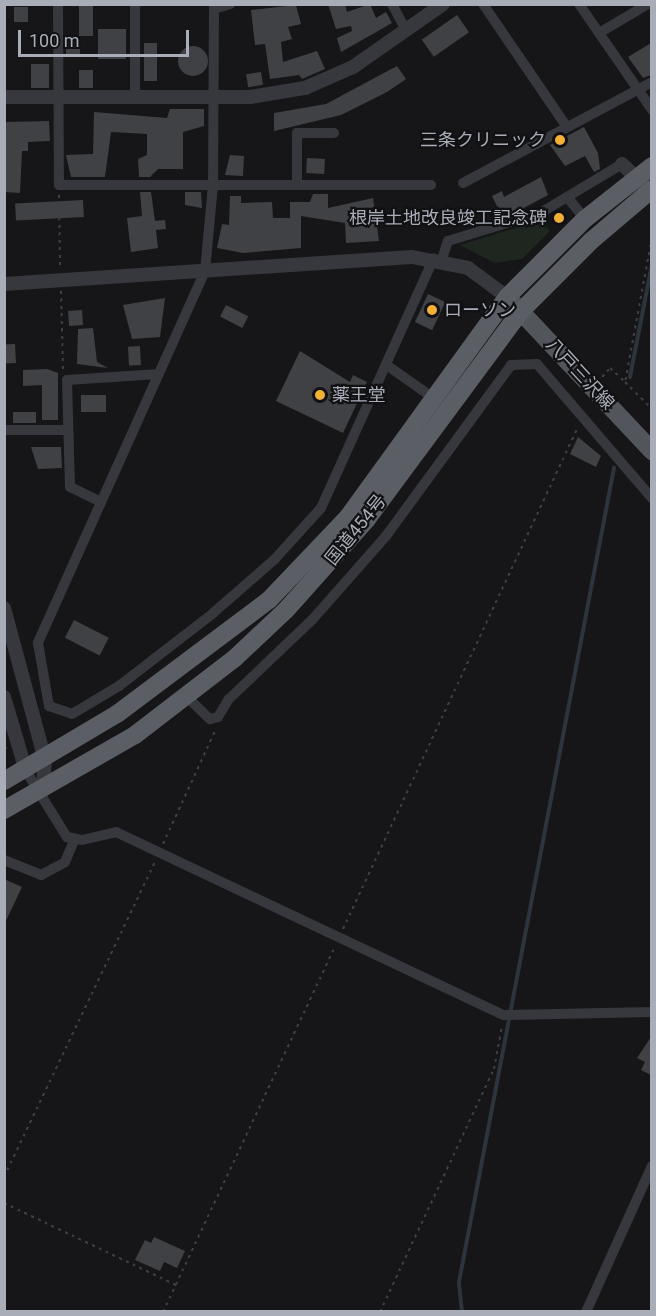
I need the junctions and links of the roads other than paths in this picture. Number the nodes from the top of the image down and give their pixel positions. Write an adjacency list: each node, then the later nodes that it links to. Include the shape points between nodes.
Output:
1 (58, 4): 17 (street)
2 (135, 4): 15 (street)
3 (230, 4): 9 (street)
4 (392, 4): 10 (street)
5 (443, 4): 10 (street)
6 (483, 4): 19 (street)
7 (579, 4): 11 (street)
8 (648, 4): 11 (street)
9 (214, 7): 16 (street)
10 (406, 30): 16 (street, via 353,67 304,88)
11 (599, 33): 13 (street)
12 (651, 82): 13 (street)
13 (637, 89): 18 (street); 19 (street)
14 (4, 97): 17 (street)
15 (135, 98): 16 (street); 17 (street)
16 (213, 98): 25 (street)
17 (58, 99): 25 (street, via 59,185)
18 (651, 110)
19 (567, 127): 24 (street)
20 (334, 133): 26 (street, via 297,133)
21 (622, 164): 23 (street); 29 (street)
22 (651, 166): 23 (highway, 国道454号)
23 (636, 177): 28 (street); 30 (highway, 国道454号)
24 (462, 183)
25 (213, 185): 26 (street); 32 (street)
26 (297, 185): 27 (street)
27 (431, 185)
28 (651, 190): 35 (highway, 国道454号)
29 (568, 198): 30 (street); 31 (street, via 505,226 448,241)
30 (585, 219): 34 (highway, 国道454号)
31 (438, 259): 32 (street); 34 (street, via 468,268); 36 (street)
32 (205, 271): 33 (street); 37 (street)
33 (4, 284)
34 (507, 297): 35 (main road, 八戸三沢線); 38 (highway, 国道454号)
35 (521, 311): 41 (main road, 八戸三沢線); 46 (highway, 国道454号, via 327,567 236,658)
36 (388, 366): 38 (street); 43 (street, via 321,508 274,560 119,686 72,714 57,712 49,706 38,666 38,643)
37 (159, 374): 40 (street, via 67,380); 43 (street)
38 (432, 397): 47 (highway, 国道454号, via 348,517 269,600 172,676)
39 (4, 430): 40 (street)
40 (67, 430): 43 (street, via 70,487)
41 (651, 451)
42 (651, 498): 46 (street, via 537,364 507,368 386,536 312,620 228,699 218,717 210,719)
43 (99, 501)
44 (4, 608): 47 (street)
45 (4, 697): 48 (street)
46 (187, 697): 50 (highway, 国道454号)
47 (45, 760): 48 (highway, 国道454号); 50 (street)
48 (26, 771): 49 (highway, 国道454号); 50 (street)
49 (4, 781)
50 (42, 792): 51 (highway, 国道454号); 52 (street, via 61,830)
51 (4, 810)
52 (75, 839): 53 (street, via 65,862 41,875); 54 (street, via 116,832 504,1015)
53 (4, 860)
54 (651, 1012)
55 (651, 1166): 56 (street)
56 (586, 1311)

